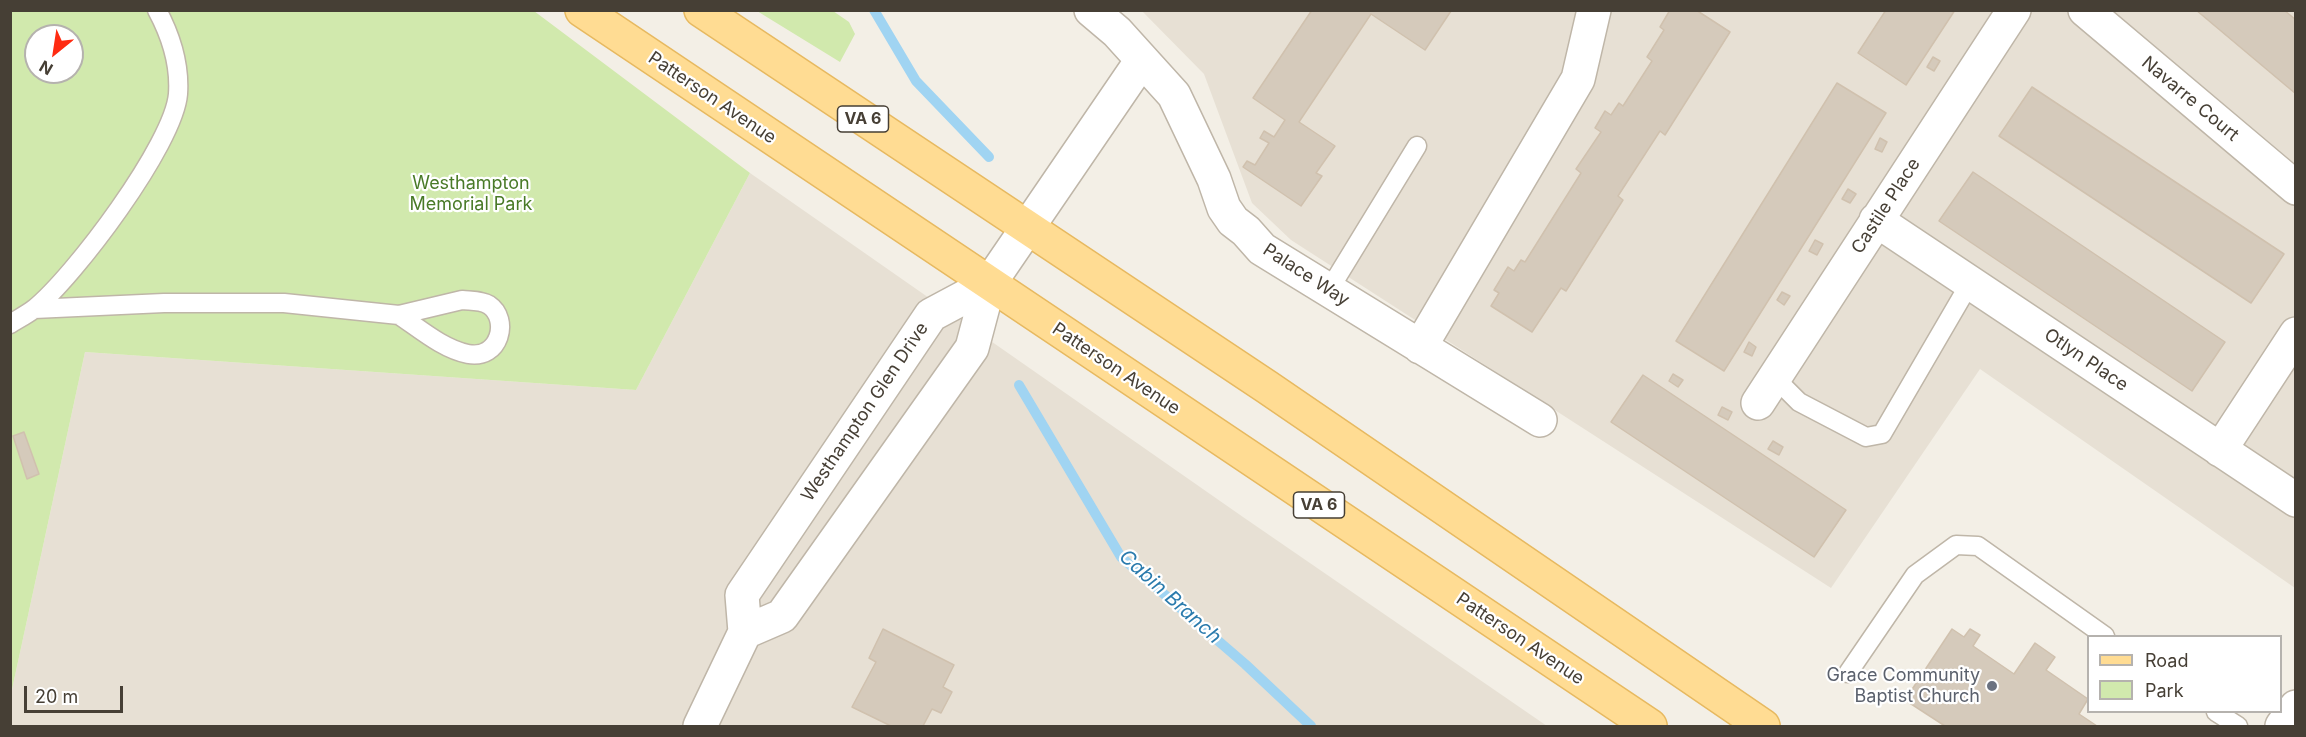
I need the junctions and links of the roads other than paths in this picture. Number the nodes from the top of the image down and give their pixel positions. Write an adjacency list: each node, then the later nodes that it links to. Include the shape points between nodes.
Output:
1 (157, 10): 16 (lane, via 176,61 178,94 172,118 132,190 81,258)
2 (582, 10): 14 (main road, Patterson Avenue / VA 6)
3 (700, 10): 12 (main road, VA 6)
4 (1091, 10): 8 (street, Palace Way)
5 (1594, 10): 20 (street, via 1578,79)
6 (2014, 10): 11 (street, Castile Place)
7 (2085, 10): 10 (street, Navarre Court)
8 (1142, 60): 12 (street); 15 (street, Palace Way, via 1174,95 1233,221 1262,249)
9 (1417, 146): 15 (lane)
10 (2295, 188)
11 (1876, 220): 13 (street, Otlyn Place); 21 (street, Castile Place)
12 (1026, 227): 14 (street); 32 (main road, VA 6)
13 (1970, 283): 21 (lane, via 1882,434 1866,437 1799,402); 23 (street, Otlyn Place)
14 (989, 284): 25 (street, via 972,348 782,616); 25 (street, Westhampton Glen Drive, via 931,315 742,595); 31 (main road, Patterson Avenue / VA 6)
15 (1329, 290): 20 (street, Palace Way)
16 (34, 309): 17 (lane, via 284,303); 18 (lane)
17 (399, 315): 17 (lane, via 462,300 482,301 498,317 500,337 485,353 468,354 436,340)
18 (10, 324)
19 (2295, 334): 23 (street)
20 (1420, 347): 22 (street, Palace Way)
21 (1766, 390)
22 (1540, 420)
23 (2220, 450): 24 (street, Otlyn Place)
24 (2295, 500)
25 (745, 632): 30 (street)
26 (2104, 635): 27 (lane, via 1978,546 1956,545 1915,575)
27 (1848, 673)
28 (2295, 706): 34 (street)
29 (2219, 713): 33 (lane)
30 (700, 726)
31 (1650, 726)
32 (1763, 726)
33 (2238, 726)
34 (2282, 726)

